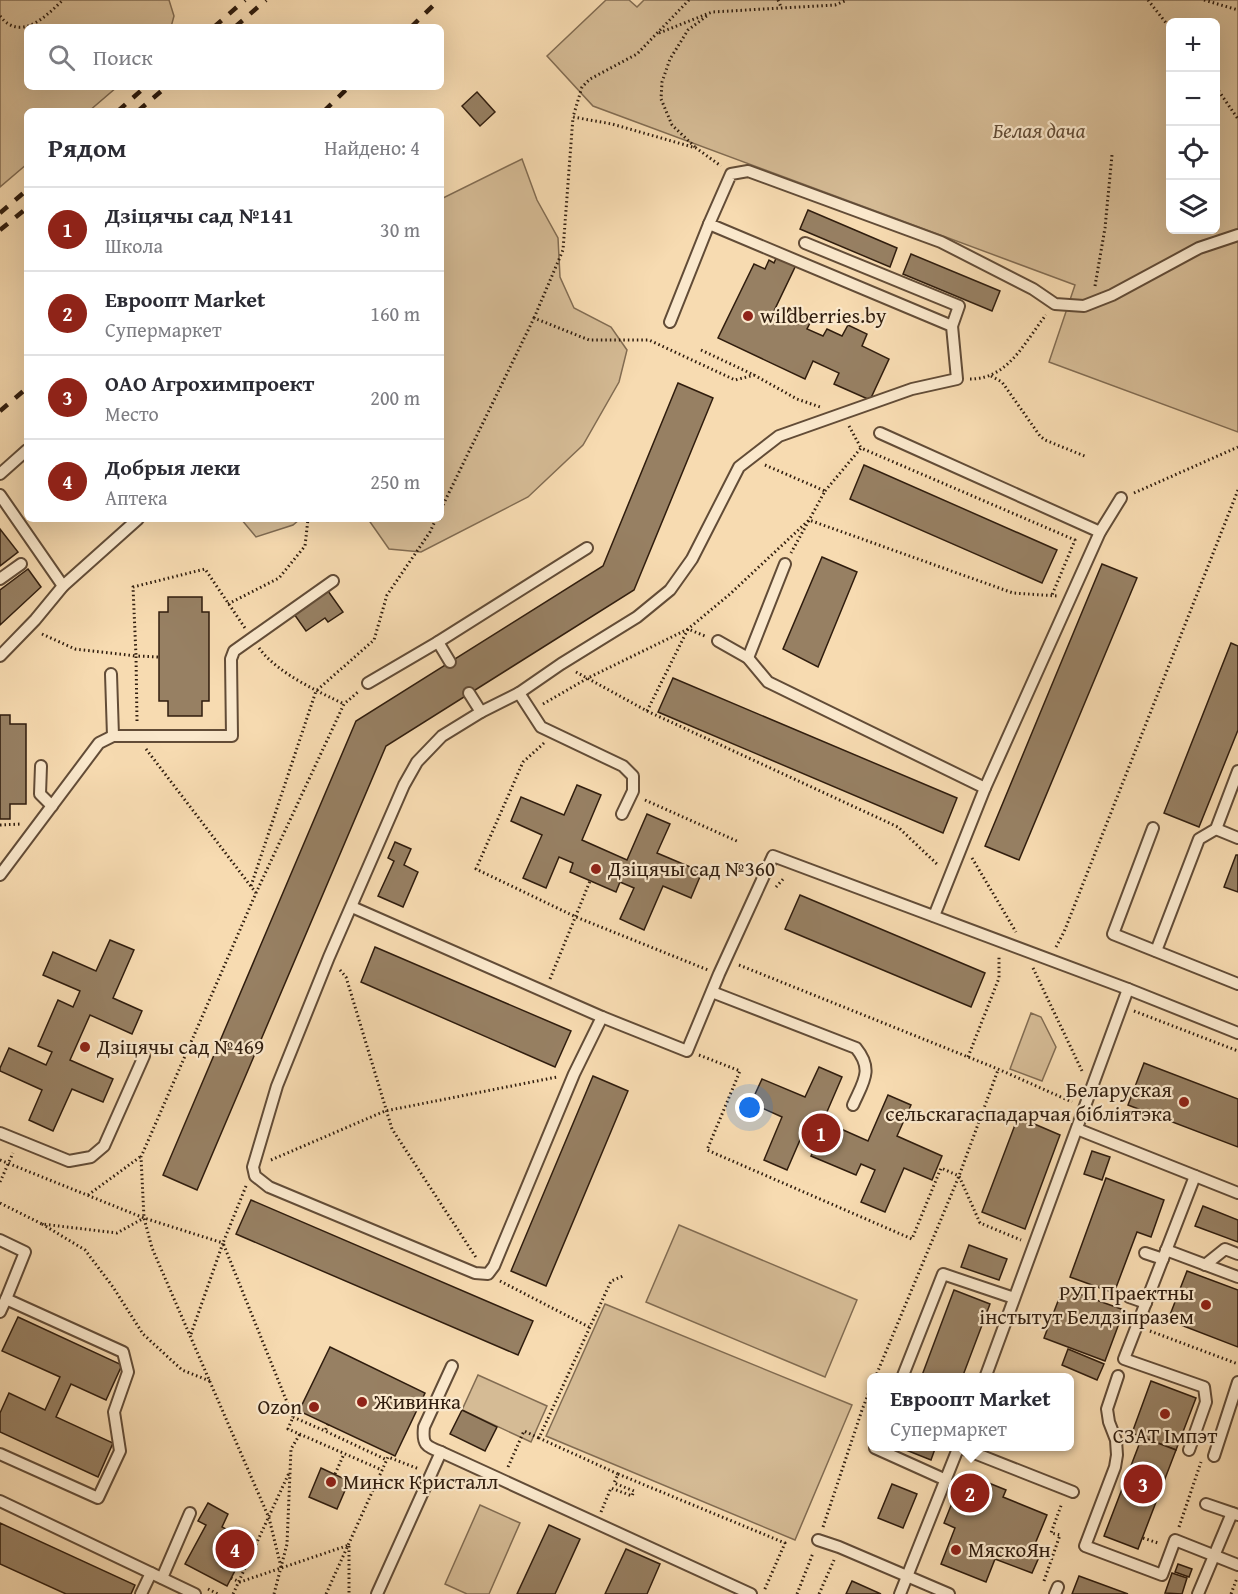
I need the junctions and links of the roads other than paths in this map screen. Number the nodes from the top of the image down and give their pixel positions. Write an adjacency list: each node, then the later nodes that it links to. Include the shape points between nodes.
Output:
1 (709, 224): 2 (lane, via 731,174 748,171 941,242 1055,304 1084,306 1199,248); 4 (lane); 5 (lane)
2 (1238, 235)
3 (805, 243): 5 (lane, via 959,306)
4 (670, 322)
5 (952, 326): 27 (lane, via 957,379 912,389 779,436 739,468 692,559 670,590 637,617)
6 (880, 433): 12 (lane)
7 (24, 453): 8 (lane)
8 (0, 474)
9 (0, 495): 18 (lane)
10 (1121, 498): 12 (lane)
11 (135, 522): 18 (lane)
12 (1100, 532): 32 (lane)
13 (588, 548): 20 (lane)
14 (21, 564): 16 (lane)
15 (785, 564): 22 (lane)
16 (0, 579)
17 (333, 581): 29 (lane, via 234,651 232,736)
18 (63, 586): 21 (lane)
19 (718, 640): 22 (lane)
20 (438, 642): 23 (lane); 25 (lane)
21 (0, 656)
22 (748, 658): 32 (lane, via 775,686)
23 (450, 662)
24 (111, 674): 29 (lane)
25 (368, 683)
26 (469, 693): 28 (lane)
27 (519, 693): 28 (lane); 34 (lane, via 541,727 623,766 633,776 632,794)
28 (481, 712): 39 (lane, via 442,736 417,762)
29 (112, 736): 33 (lane, via 99,742)
30 (41, 766): 33 (lane, via 40,794)
31 (1238, 771): 36 (lane)
32 (986, 788): 40 (lane)
33 (52, 806): 38 (lane)
34 (622, 814)
35 (1154, 828): 41 (lane, via 1113,934)
36 (1216, 829): 37 (lane); 41 (lane, via 1199,839)
37 (1238, 838)
38 (0, 874)
39 (352, 907): 45 (lane); 45 (lane, via 277,1086 254,1167 255,1176 268,1187 475,1273 488,1274)
40 (934, 916): 43 (lane); 44 (lane, via 773,856)
41 (1156, 951): 42 (lane)
42 (1238, 984)
43 (1128, 989): 46 (lane); 49 (lane)
44 (712, 992): 45 (lane, via 687,1051); 48 (lane, via 856,1048 864,1058 867,1073)
45 (602, 1017)
46 (1238, 1033)
47 (144, 1056): 50 (lane, via 104,1146 91,1157 69,1161)
48 (853, 1105)
49 (1077, 1129): 51 (lane); 59 (lane)
50 (0, 1133)
51 (1195, 1176): 52 (lane); 56 (lane)
52 (1238, 1193)
53 (0, 1240): 61 (lane, via 25,1252)
54 (1145, 1252): 56 (lane)
55 (1238, 1254): 57 (lane, via 1225,1249)
56 (1164, 1255): 57 (lane); 62 (lane)
57 (1205, 1265): 58 (lane)
58 (1238, 1277)
59 (1014, 1298): 65 (lane, via 943,1274); 66 (lane)
60 (1128, 1298): 62 (lane)
61 (6, 1299): 63 (lane); 74 (lane, via 123,1352 128,1372 114,1412 120,1451 98,1498)
62 (1146, 1303): 69 (lane, via 1124,1359 1204,1387 1206,1402)
63 (0, 1312)
64 (452, 1366): 73 (lane, via 424,1427 423,1438 428,1447)
65 (904, 1373)
66 (986, 1373)
67 (1118, 1376): 83 (lane, via 1107,1409 1116,1440 1115,1467 1084,1546 1162,1575 1175,1540)
68 (1238, 1382): 75 (lane)
69 (1189, 1450)
70 (881, 1451): 76 (lane)
71 (957, 1451): 76 (lane)
72 (969, 1451): 77 (lane)
73 (441, 1452): 89 (lane); 90 (lane)
74 (0, 1454)
75 (1208, 1456)
76 (946, 1480): 86 (lane)
77 (1070, 1491)
78 (0, 1501): 85 (lane)
79 (1206, 1504): 81 (lane)
80 (190, 1513): 85 (lane)
81 (1235, 1514): 83 (lane)
82 (818, 1540): 86 (lane)
83 (1215, 1556): 84 (lane); 93 (lane)
84 (1238, 1565)
85 (156, 1575): 87 (lane); 88 (lane)
86 (907, 1577): 91 (lane); 92 (lane)
87 (141, 1594)
88 (195, 1594)
89 (377, 1594)
90 (751, 1594)
91 (900, 1594)
92 (949, 1594)
93 (1198, 1594)

